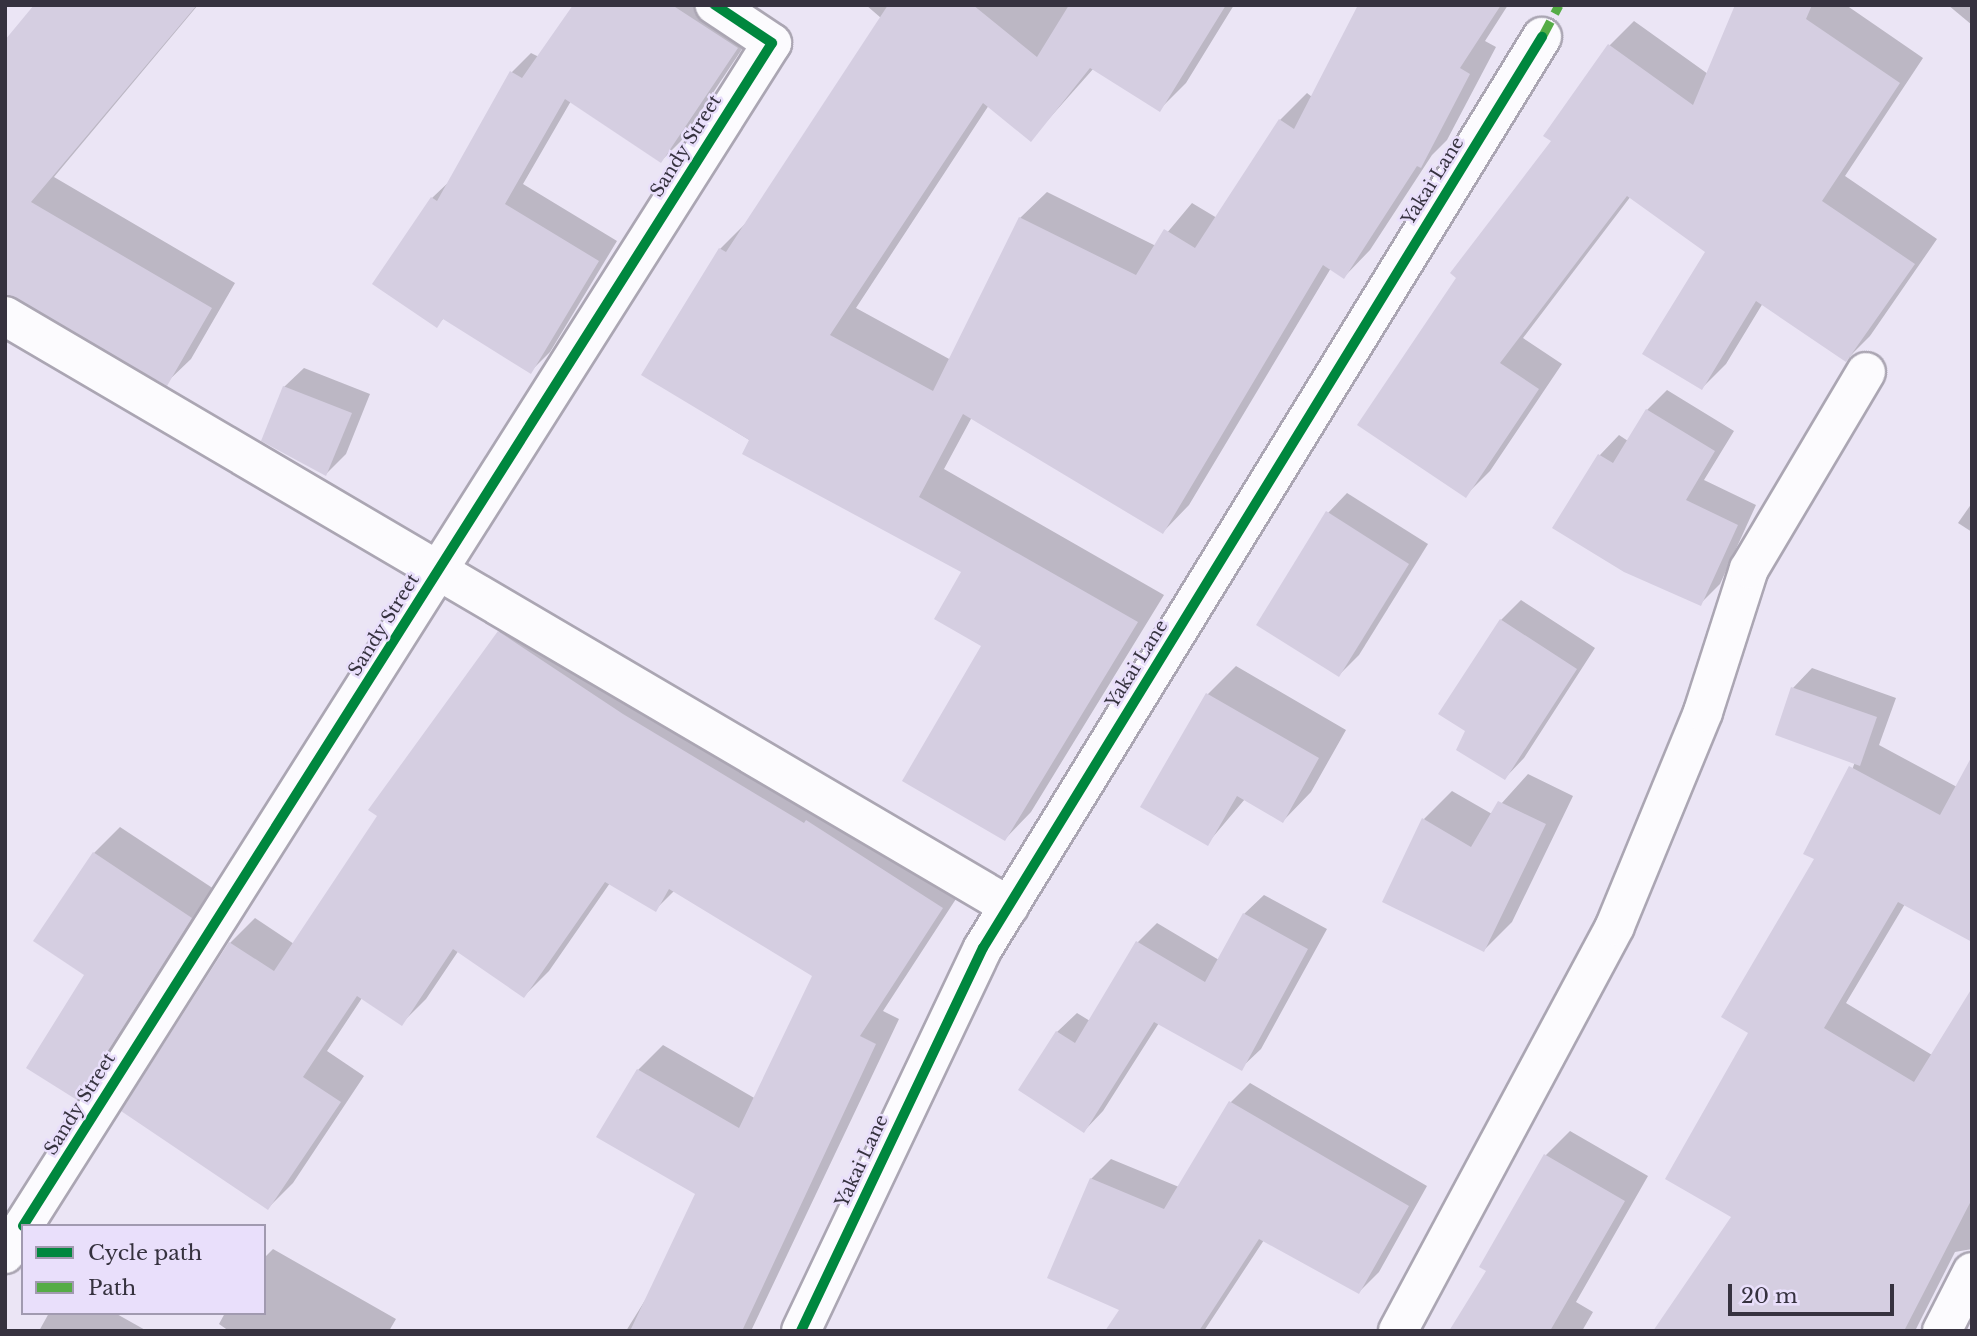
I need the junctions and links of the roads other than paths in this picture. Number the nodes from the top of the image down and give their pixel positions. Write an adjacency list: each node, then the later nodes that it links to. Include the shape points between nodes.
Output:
1 (715, 5): 5 (street, Sandy Street, via 772,43)
2 (1542, 37): 6 (street, Yakai Lane)
3 (5, 316): 5 (street)
4 (1866, 372): 12 (street, via 1749,569 1703,712 1615,926)
5 (437, 573): 6 (street); 7 (street, Sandy Street)
6 (1009, 906): 11 (street, Yakai Lane, via 983,948)
7 (24, 1224)
8 (21, 1229): 9 (street, Sandy Street)
9 (5, 1254)
10 (1972, 1272): 13 (street)
11 (801, 1331)
12 (1398, 1331)
13 (1942, 1331)

